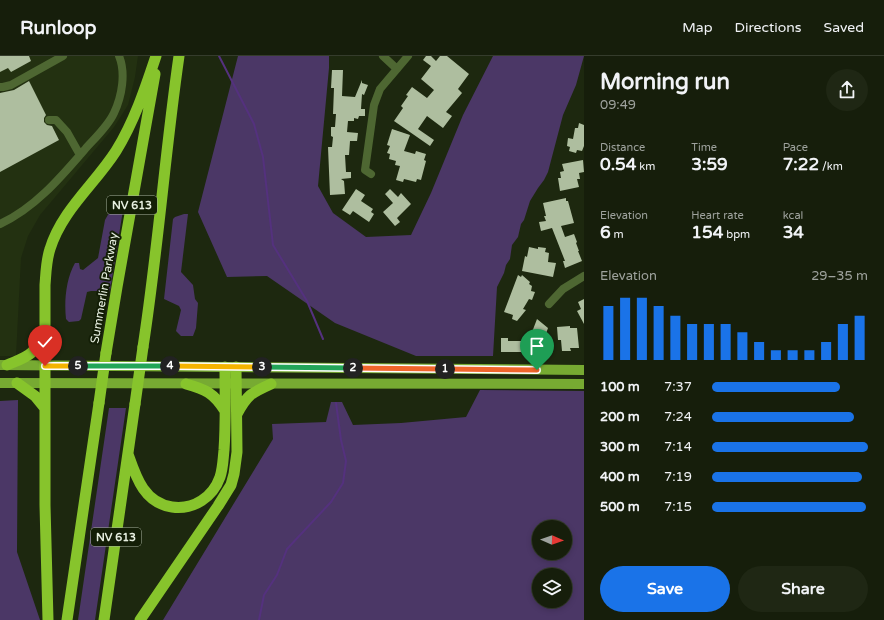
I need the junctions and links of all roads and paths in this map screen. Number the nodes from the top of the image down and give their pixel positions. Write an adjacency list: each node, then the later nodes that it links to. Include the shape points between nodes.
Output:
1 (63, 56): 8 (street, via 11,85)
2 (119, 56): 10 (street, via 122,86 114,113)
3 (157, 56): 15 (highway, via 138,109 121,143 65,216 49,250 46,267); 32 (highway, Summerlin Parkway / NV 613, bridge, via 106,353)
4 (179, 56): 30 (highway, NV 613, bridge, via 152,288)
5 (383, 56): 7 (street)
6 (408, 56): 7 (street)
7 (397, 69): 11 (street, via 380,89 374,105 365,170)
8 (0, 86)
9 (49, 120): 10 (street, via 56,120 67,132)
10 (80, 155): 12 (street, via 36,200)
11 (371, 174)
12 (0, 224)
13 (584, 276): 14 (street, via 563,289)
14 (549, 304)
15 (45, 327): 16 (highway, via 34,352); 17 (highway)
16 (3, 365): 17 (main road)
17 (45, 366): 18 (main road); 22 (highway)
18 (231, 367): 19 (main road); 24 (highway)
19 (584, 370)
20 (0, 383): 21 (main road)
21 (17, 383): 22 (main road); 27 (highway, via 35,396)
22 (45, 383): 23 (main road); 27 (highway)
23 (186, 384): 24 (main road); 28 (highway, via 214,395)
24 (231, 384): 25 (main road); 28 (highway); 29 (highway)
25 (271, 384): 26 (main road); 29 (highway, via 251,394)
26 (584, 384)
27 (44, 407): 31 (highway)
28 (225, 412): 30 (highway, via 220,478 209,495 192,506 172,507 152,498 140,484)
29 (237, 415): 34 (highway, via 236,466 231,485)
30 (128, 454): 33 (highway, NV 613)
31 (48, 620)
32 (67, 620)
33 (104, 620)
34 (140, 620)

